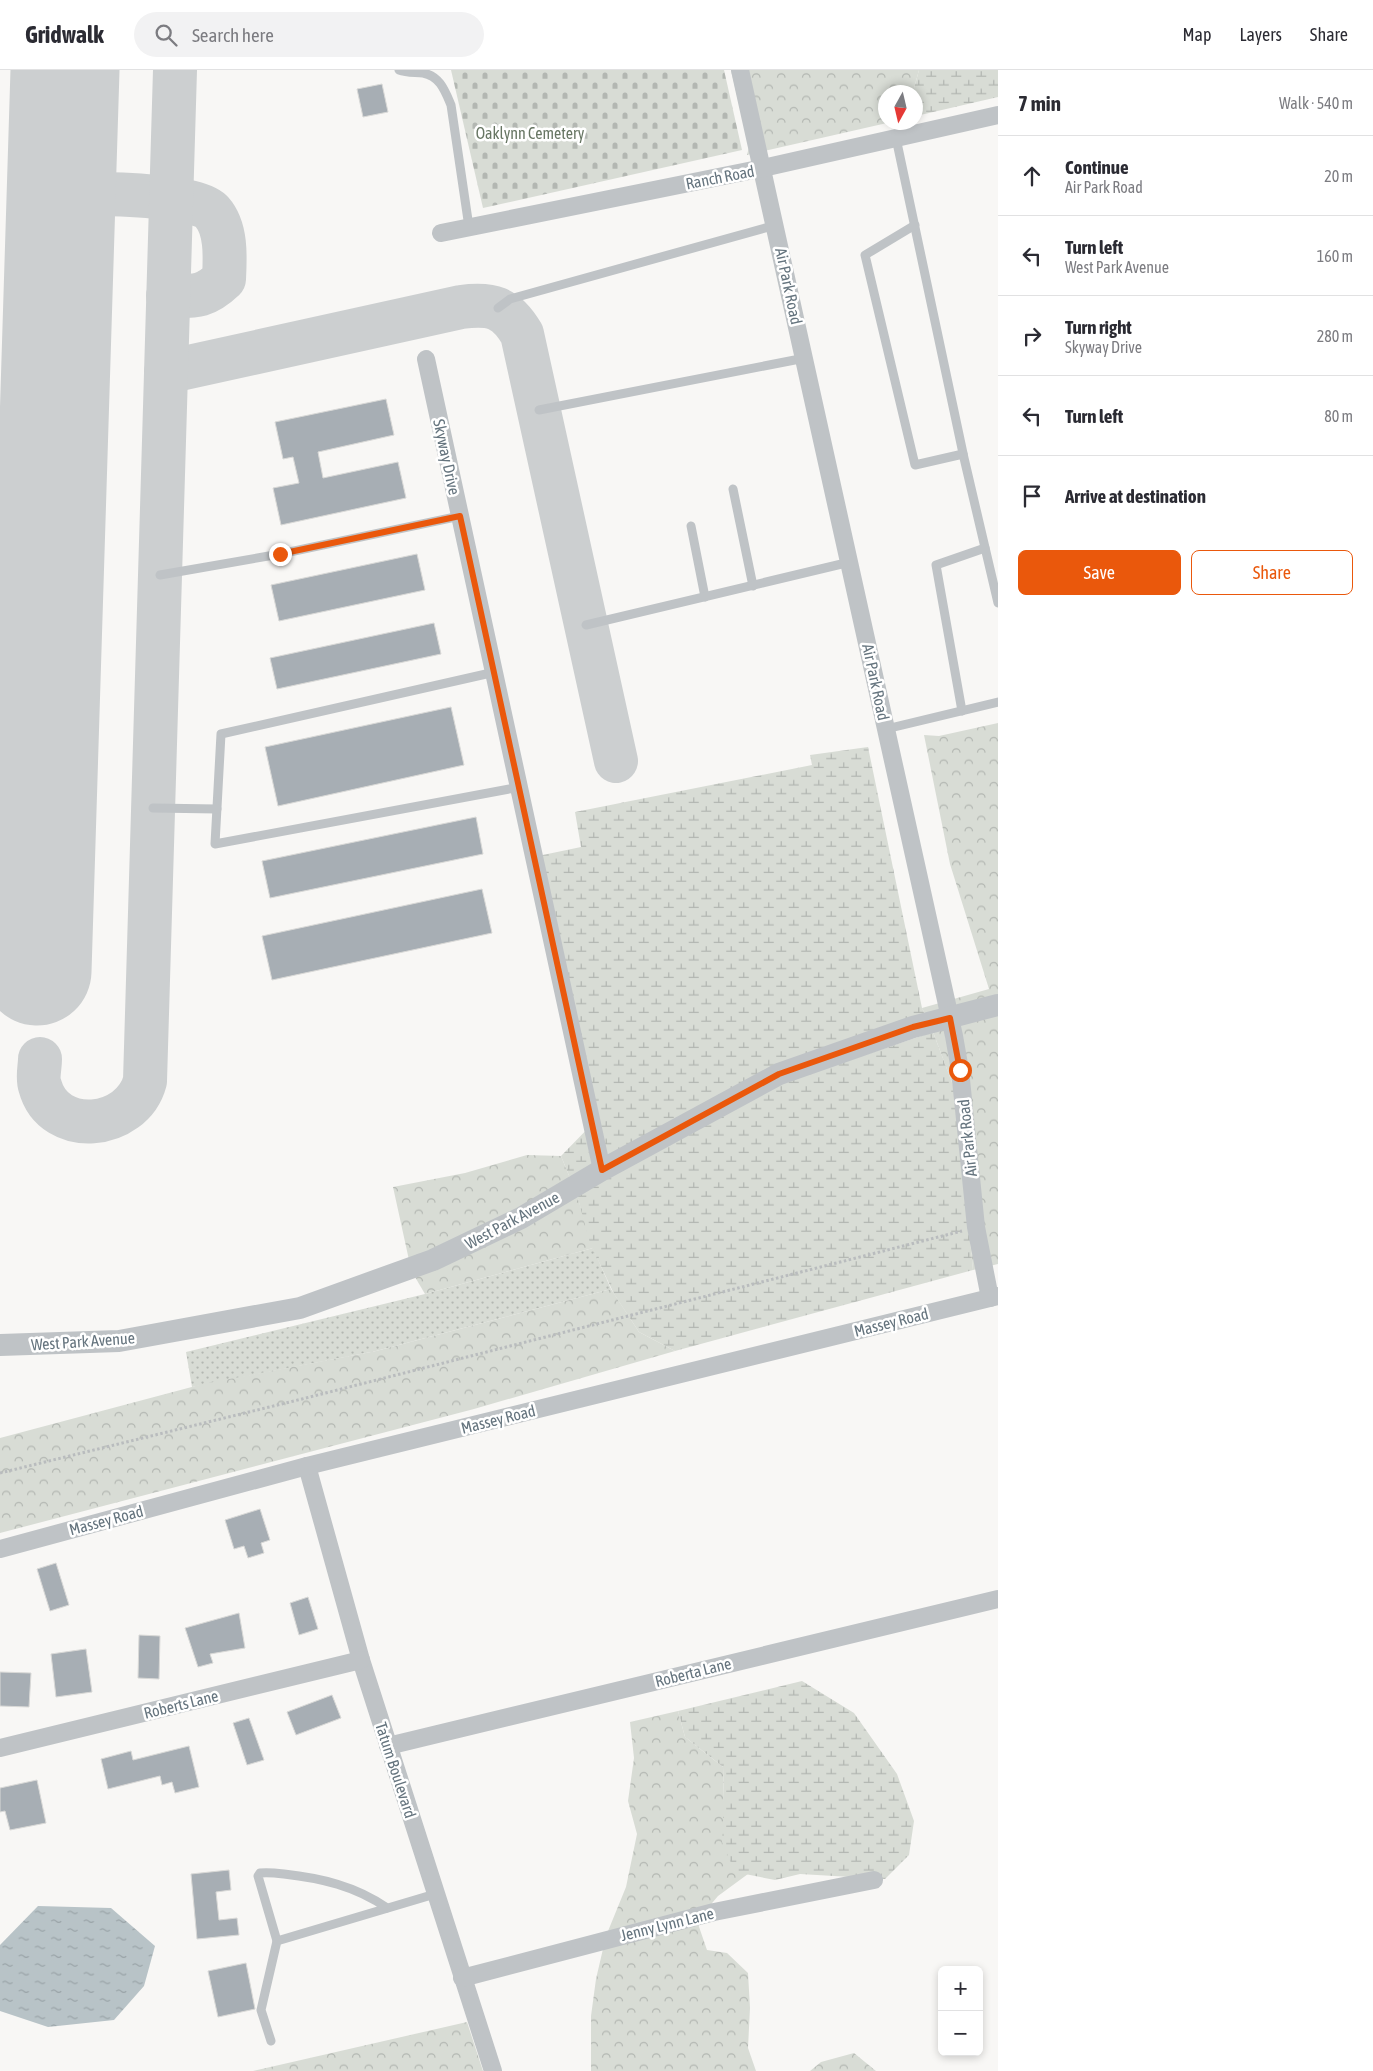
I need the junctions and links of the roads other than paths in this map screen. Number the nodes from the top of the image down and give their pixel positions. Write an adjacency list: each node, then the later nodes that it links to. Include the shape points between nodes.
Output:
1 (399, 70): 8 (lane, via 435,78 443,87 451,105)
2 (740, 70): 5 (street, Air Park Road)
3 (998, 115): 4 (street, Ranch Road)
4 (896, 138): 5 (street, Ranch Road); 7 (lane)
5 (763, 168): 6 (street, Air Park Road); 8 (street, Ranch Road)
6 (776, 225): 10 (lane, via 510,299); 11 (street, Air Park Road)
7 (915, 225): 14 (lane); 14 (lane, via 865,255 915,464)
8 (469, 227): 9 (street, Ranch Road)
9 (441, 233)
10 (498, 308)
11 (805, 358): 13 (lane); 19 (street, Air Park Road)
12 (426, 359): 16 (street, Skyway Drive)
13 (539, 410)
14 (963, 454): 18 (lane)
15 (733, 489): 21 (lane)
16 (460, 516): 20 (lane, via 280,554); 25 (street, Skyway Drive)
17 (691, 526): 22 (lane)
18 (985, 548): 23 (lane); 27 (lane, via 936,565)
19 (850, 562): 21 (lane); 28 (street, Air Park Road)
20 (160, 575)
21 (753, 586): 22 (lane)
22 (705, 597): 24 (lane)
23 (998, 603)
24 (586, 625)
25 (494, 672): 29 (street, Skyway Drive); 31 (lane, via 221,734)
26 (998, 702): 27 (lane)
27 (962, 711): 28 (lane)
28 (886, 729): 33 (street, Air Park Road)
29 (520, 787): 31 (lane, via 215,844); 34 (street, Skyway Drive)
30 (153, 808): 31 (lane)
31 (217, 809)
32 (998, 1005): 33 (street, West Park Avenue)
33 (950, 1018): 34 (street, West Park Avenue, via 913,1027 779,1074); 35 (street, Air Park Road, via 960,1070 976,1227)
34 (602, 1170): 36 (street, West Park Avenue, via 521,1218 433,1260 300,1308 119,1341)
35 (994, 1297): 37 (street, Massey Road)
36 (0, 1345)
37 (307, 1466): 38 (street, Massey Road); 40 (street, Tatum Boulevard)
38 (0, 1549)
39 (998, 1599): 41 (street, Roberta Lane)
40 (361, 1660): 41 (street, Tatum Boulevard); 42 (street, Roberts Lane)
41 (388, 1746): 44 (street, Tatum Boulevard)
42 (0, 1748)
43 (874, 1880): 47 (street, Jenny Lynn Lane, via 714,1912)
44 (436, 1894): 45 (lane); 47 (street, Tatum Boulevard)
45 (386, 1908): 46 (lane); 46 (lane, via 376,1900 334,1882 260,1873 258,1876)
46 (277, 1941): 48 (lane, via 261,2010)
47 (462, 1978): 49 (street, Tatum Boulevard)
48 (272, 2041)
49 (493, 2071)

